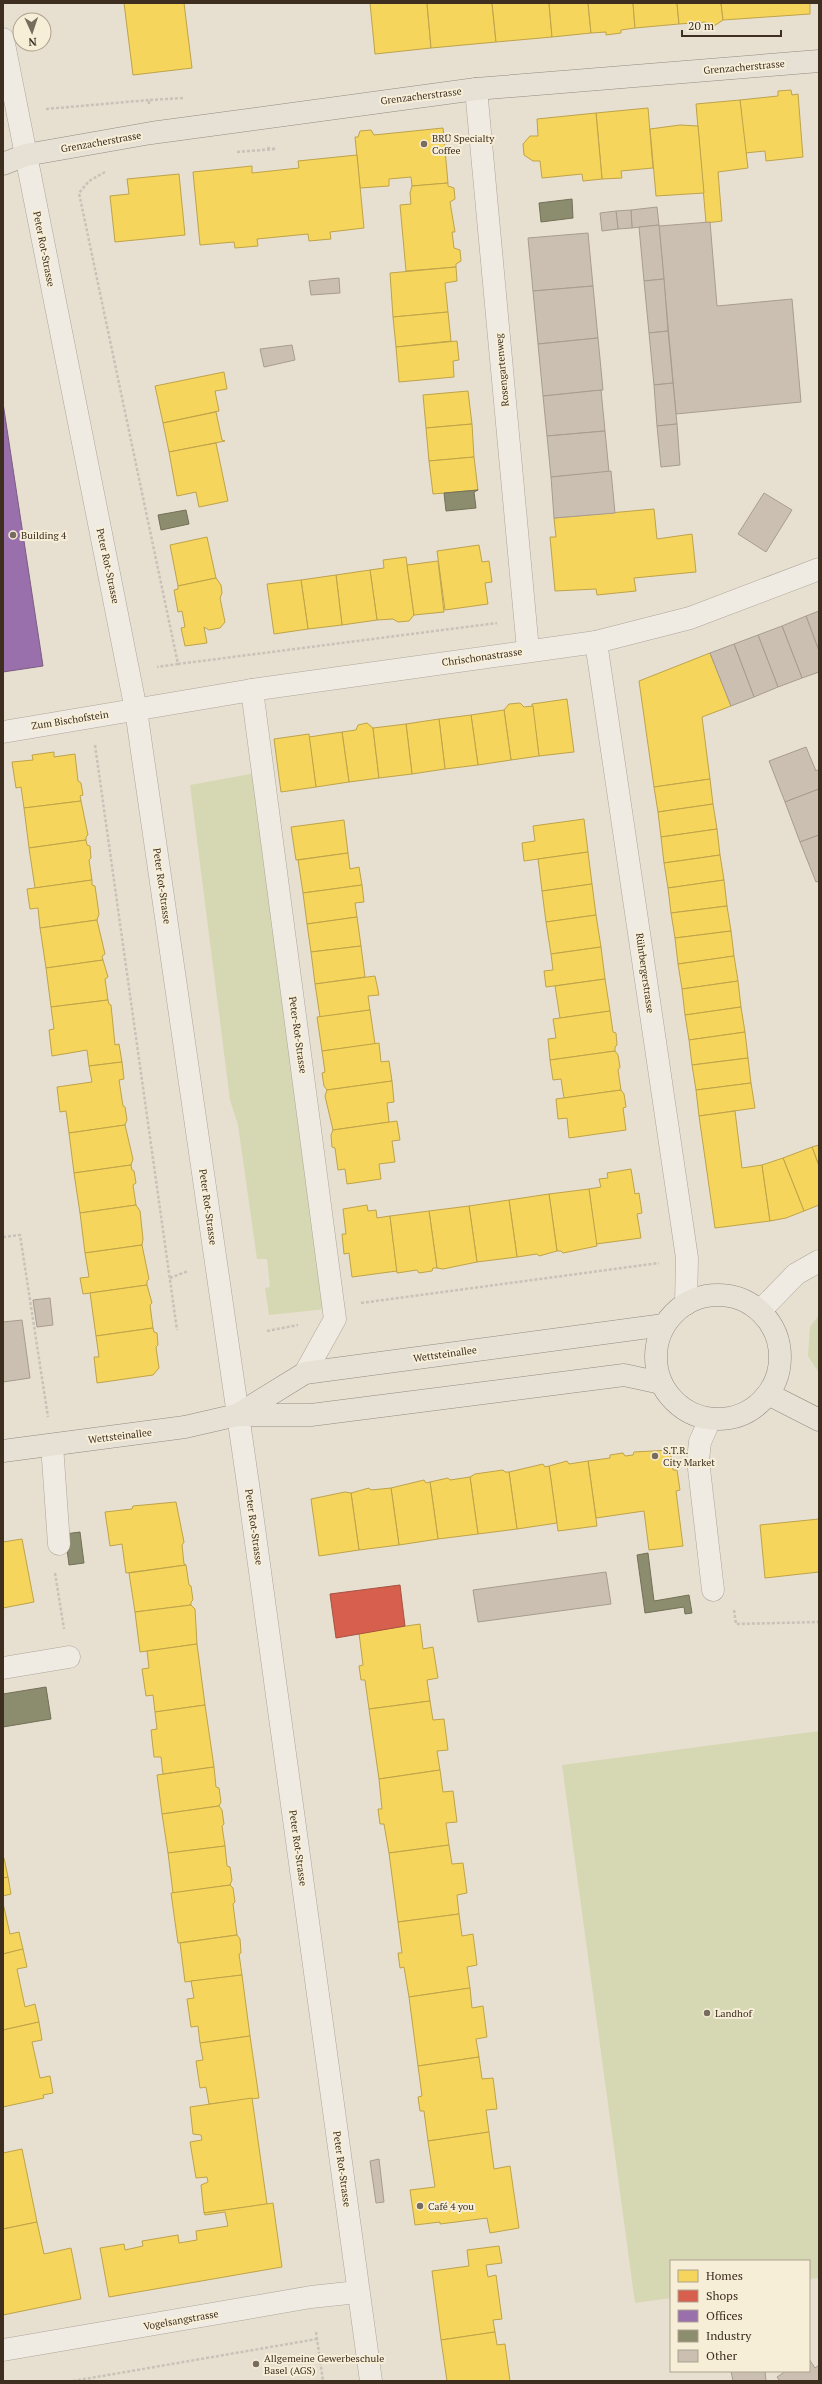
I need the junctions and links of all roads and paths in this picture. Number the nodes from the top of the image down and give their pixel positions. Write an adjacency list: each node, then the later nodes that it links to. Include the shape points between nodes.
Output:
1 (3, 39): 5 (street, Peter Rot-Strasse)
2 (819, 61): 3 (main road, Grenzacherstrasse)
3 (476, 89): 9 (main road, Grenzacherstrasse, via 197,126); 13 (street, Rosengartenweg)
4 (149, 100): 5 (path)
5 (18, 112): 9 (street, Peter Rot-Strasse)
6 (251, 146): 8 (path, via 276,149)
7 (3, 150): 9 (main road, Grenzacherstrasse)
8 (231, 153)
9 (26, 155): 10 (main road, Grenzacherstrasse); 17 (street, Peter Rot-Strasse)
10 (3, 164)
11 (108, 170): 16 (path, via 89,181 78,193)
12 (819, 569): 14 (street, Chrischonastrasse, via 690,618)
13 (525, 619): 15 (street, Rosengartenweg); 16 (path)
14 (596, 642): 15 (street, Chrischonastrasse); 27 (street, Rührbergerstrasse, via 687,1258)
15 (528, 650): 18 (street, Chrischonastrasse)
16 (178, 664): 17 (path)
17 (130, 671): 19 (street, Peter Rot-Strasse)
18 (252, 690): 19 (street, Chrischonastrasse); 29 (street, Peter-Rot-Strasse)
19 (136, 710): 20 (street, Zum Bischofstein); 36 (street, Peter Rot-Strasse)
20 (91, 717): 21 (street, Zum Bischofstein); 26 (path)
21 (3, 732)
22 (3, 1237): 39 (path, via 20,1235)
23 (819, 1261): 28 (street, via 796,1274)
24 (660, 1263): 29 (path, via 349,1305)
25 (190, 1270): 26 (path)
26 (170, 1278): 31 (path)
27 (686, 1304): 28 (main road, via 703,1296 723,1294 743,1300); 30 (main road)
28 (760, 1311): 35 (main road, via 777,1333 780,1348 781,1362 777,1379)
29 (335, 1319): 32 (path); 33 (street)
30 (664, 1325): 33 (main road, Wettsteinallee); 34 (main road, via 657,1346 657,1366)
31 (177, 1330)
32 (267, 1331)
33 (305, 1373): 36 (main road, Wettsteinallee)
34 (661, 1383): 36 (main road, Wettsteinallee, via 624,1375 311,1414); 37 (main road, via 668,1396 680,1406 693,1414)
35 (768, 1394): 37 (main road, via 755,1408 732,1418); 38 (main road)
36 (237, 1415): 39 (main road, Wettsteinallee, via 185,1427); 46 (street, Peter Rot-Strasse)
37 (710, 1419): 42 (street, via 700,1442 698,1460)
38 (819, 1420)
39 (52, 1445): 40 (main road, Wettsteinallee); 41 (street)
40 (3, 1451)
41 (59, 1544): 44 (path, via 54,1578)
42 (713, 1590): 43 (path, via 733,1600 736,1624)
43 (819, 1622)
44 (69, 1657): 45 (street)
45 (3, 1668)
46 (358, 2292): 49 (street, Vogelsangstrasse, via 311,2297); 52 (street, Peter Rot-Strasse)
47 (316, 2332): 48 (path)
48 (317, 2339): 50 (path); 51 (path)
49 (3, 2350)
50 (73, 2381)
51 (323, 2381)
52 (371, 2381)

